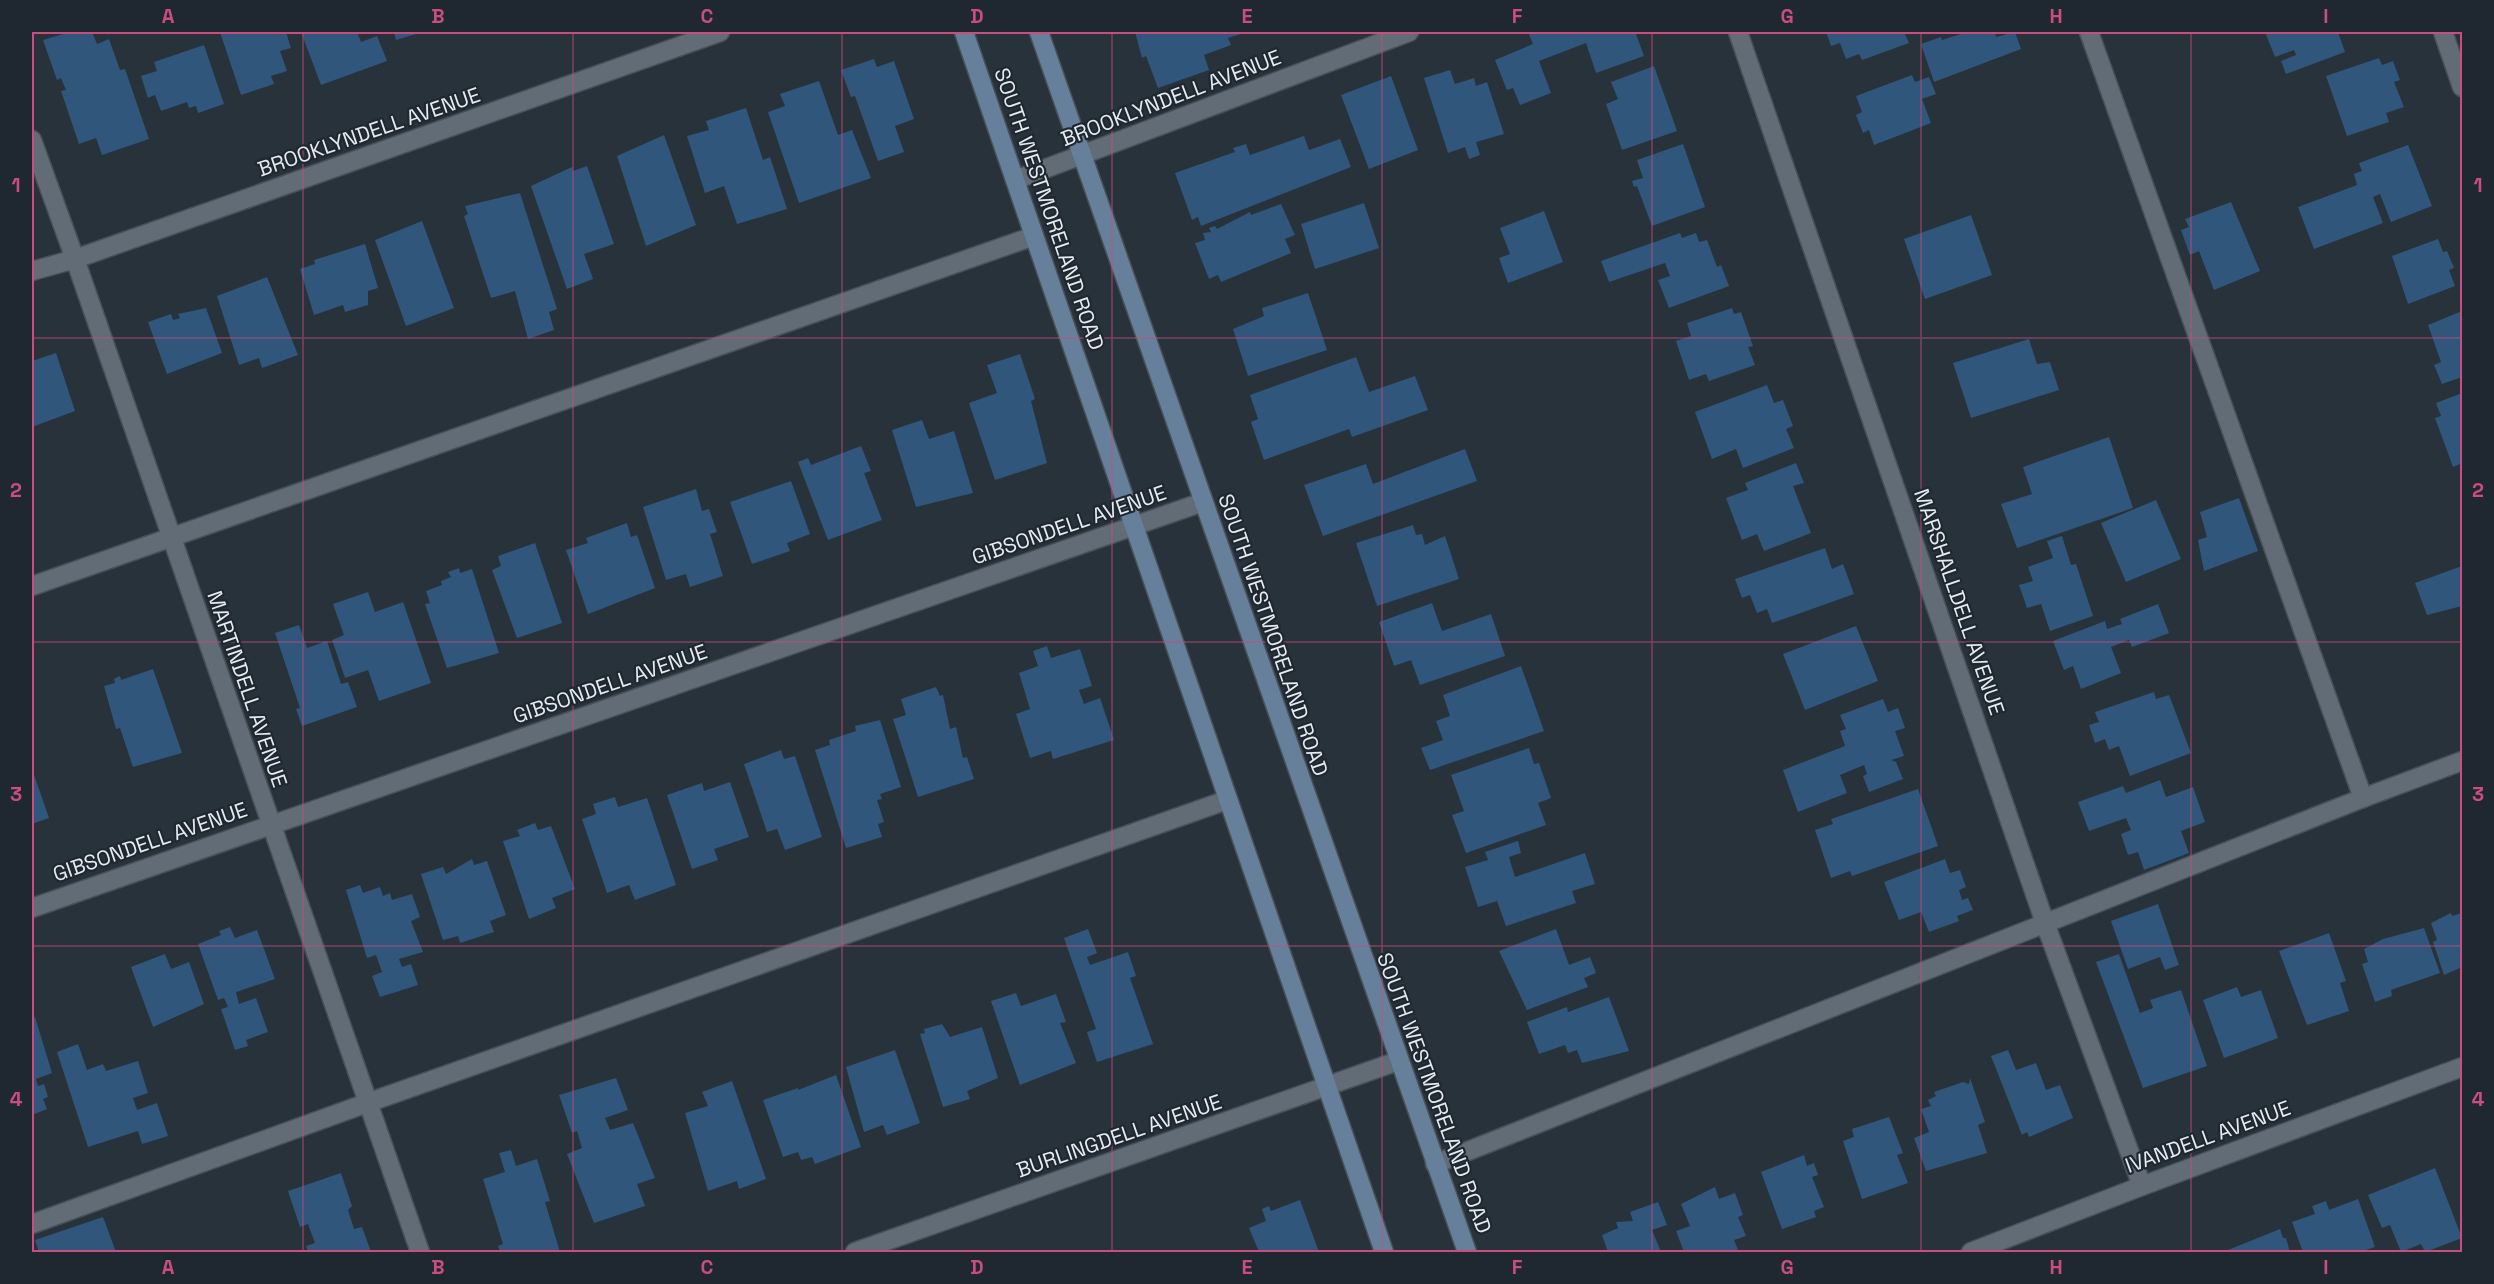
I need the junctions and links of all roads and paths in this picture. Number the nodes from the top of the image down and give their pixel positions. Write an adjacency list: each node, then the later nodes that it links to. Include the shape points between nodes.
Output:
1 (720, 32): 13 (street, BROOKLYNDELL AVENUE)
2 (964, 32): 11 (main road, SOUTH WESTMORELAND ROAD)
3 (1039, 32): 10 (main road, SOUTH WESTMORELAND ROAD)
4 (1409, 32): 10 (street, BROOKLYNDELL AVENUE)
5 (1738, 32): 24 (street, MARSHALLDELL AVENUE)
6 (2089, 32): 20 (street)
7 (2443, 32): 8 (street)
8 (2463, 87)
9 (32, 140): 13 (street, MARTINDELL AVENUE)
10 (1082, 155): 11 (street, BROOKLYNDELL AVENUE); 15 (main road, SOUTH WESTMORELAND ROAD)
11 (1015, 180): 12 (main road, SOUTH WESTMORELAND ROAD)
12 (1034, 236): 16 (main road, SOUTH WESTMORELAND ROAD); 17 (street)
13 (75, 259): 14 (street, BROOKLYNDELL AVENUE); 17 (street, MARTINDELL AVENUE)
14 (32, 271)
15 (1203, 502): 16 (street, GIBSONDELL AVENUE); 25 (main road, SOUTH WESTMORELAND ROAD)
16 (1134, 527): 21 (main road, SOUTH WESTMORELAND ROAD); 22 (street, GIBSONDELL AVENUE)
17 (171, 538): 18 (street); 22 (street, MARTINDELL AVENUE)
18 (32, 586)
19 (2463, 761): 20 (street)
20 (2363, 798): 24 (street)
21 (1227, 800): 27 (main road, SOUTH WESTMORELAND ROAD); 28 (street)
22 (270, 824): 23 (street, GIBSONDELL AVENUE); 28 (street, MARTINDELL AVENUE)
23 (32, 908)
24 (2046, 923): 29 (street); 30 (street, MARSHALLDELL AVENUE)
25 (1398, 1061): 27 (street, BURLINGDELL AVENUE); 29 (main road, SOUTH WESTMORELAND ROAD)
26 (2463, 1067): 30 (street, IVANDELL AVENUE)
27 (1327, 1086): 33 (street, BURLINGDELL AVENUE); 34 (main road, SOUTH WESTMORELAND ROAD)
28 (367, 1102): 31 (street); 32 (street, MARTINDELL AVENUE)
29 (1435, 1164): 35 (main road, SOUTH WESTMORELAND ROAD)
30 (2142, 1186): 36 (street, IVANDELL AVENUE)
31 (32, 1224)
32 (420, 1252)
33 (855, 1252)
34 (1384, 1252)
35 (1467, 1252)
36 (1971, 1252)

